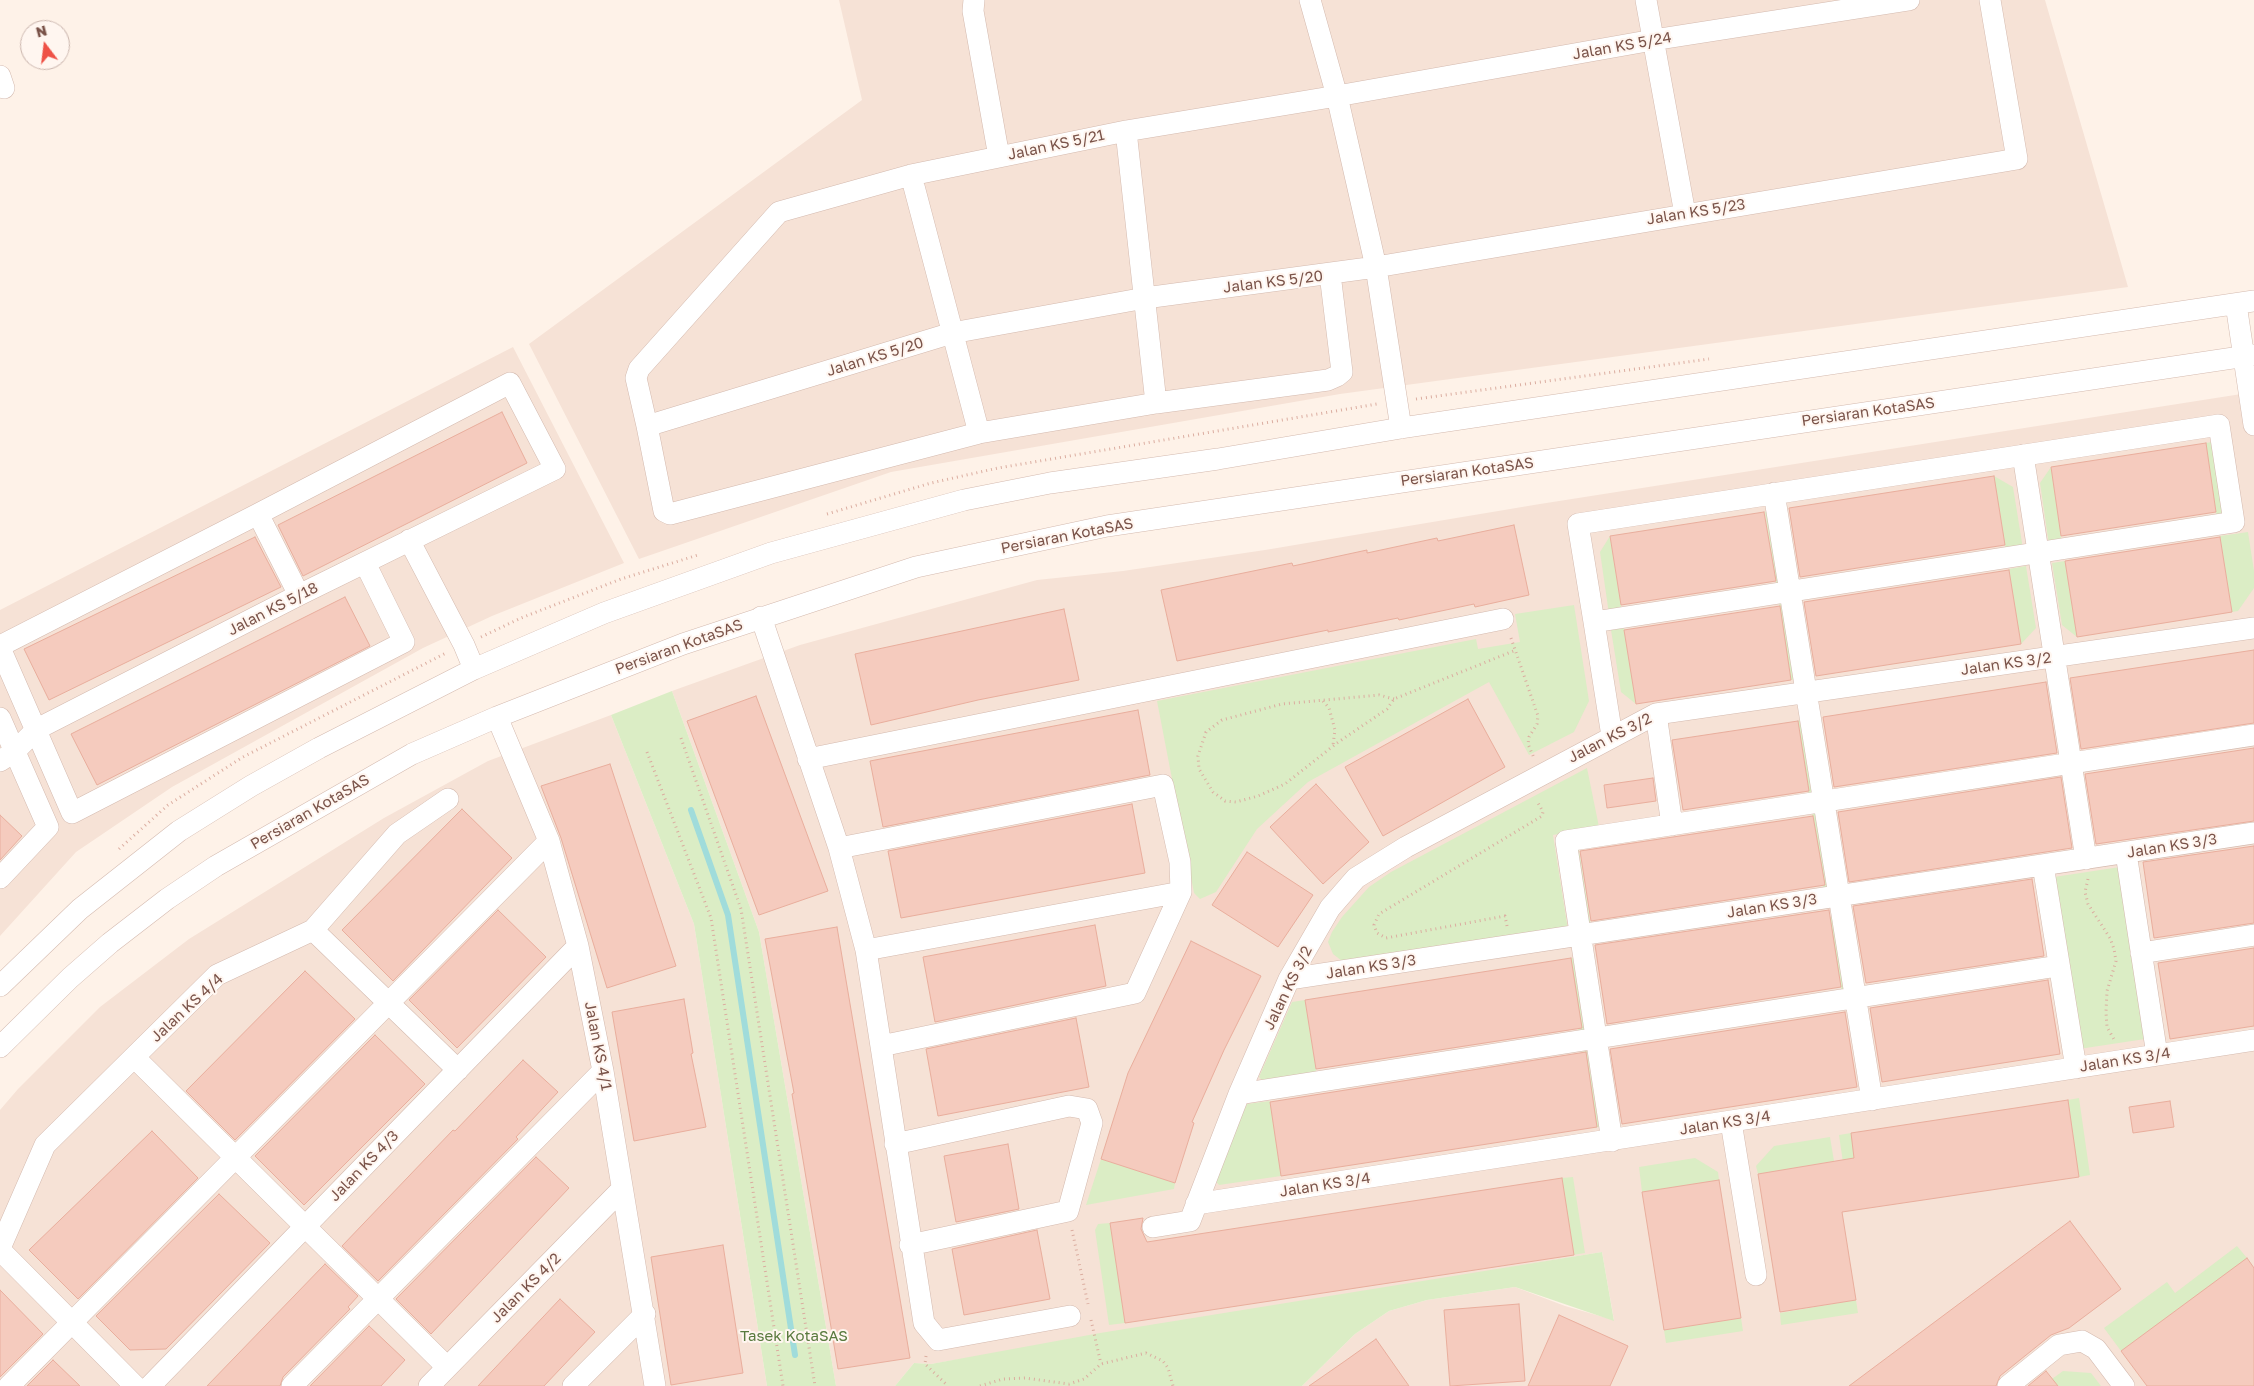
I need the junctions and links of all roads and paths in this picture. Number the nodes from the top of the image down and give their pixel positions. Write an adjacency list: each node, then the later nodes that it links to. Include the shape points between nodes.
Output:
1 (974, 0): 9 (street, via 973,11)
2 (1310, 0): 7 (street)
3 (1646, 0): 6 (street)
4 (1909, 0): 6 (street, Jalan KS 5/24)
5 (1990, 0): 11 (street, Jalan KS 5/23, via 2017,160)
6 (1653, 40): 7 (street, Jalan KS 5/24); 11 (street)
7 (1337, 96): 8 (street, Jalan KS 5/21); 12 (street)
8 (1126, 131): 9 (street, Jalan KS 5/21); 14 (street)
9 (999, 157): 10 (street, Jalan KS 5/21)
10 (911, 176): 16 (street); 20 (street, Jalan KS 5/21, via 779,212 638,369 636,378)
11 (1685, 214): 12 (street, Jalan KS 5/23)
12 (1376, 267): 13 (street, Jalan KS 5/20); 21 (street)
13 (1330, 274): 14 (street, Jalan KS 5/20); 18 (street, via 1342,372 1338,376)
14 (1144, 298): 16 (street, Jalan KS 5/20); 18 (street)
15 (2245, 303): 17 (street); 21 (street)
16 (952, 333): 20 (street, Jalan KS 5/20); 22 (street)
17 (2249, 356): 19 (street); 31 (street, Persiaran KotaSAS, via 1107,526 916,567)
18 (1156, 403): 22 (street)
19 (2254, 425)
20 (647, 426): 22 (street, via 664,511 670,514)
21 (1401, 428): 38 (street, via 1050,483 964,500 771,553 604,612)
22 (979, 433)
23 (2023, 455): 24 (street); 27 (street); 27 (street, via 2219,425 2234,522)
24 (1774, 493): 29 (street); 33 (street, via 1578,524)
25 (258, 514): 26 (street, Jalan KS 5/18, via 510,383 555,470); 30 (street); 35 (street)
26 (409, 540): 28 (street, Jalan KS 5/18); 38 (street)
27 (2039, 553): 29 (street); 37 (street)
28 (365, 563): 30 (street, Jalan KS 5/18); 45 (street, via 404,642 72,813)
29 (1790, 592): 33 (street); 39 (street)
30 (299, 595): 45 (street, Jalan KS 5/18)
31 (761, 618): 43 (street, Persiaran KotaSAS, via 683,644); 52 (street)
32 (1503, 619): 36 (path); 52 (street)
33 (1594, 622): 47 (street)
34 (2254, 628): 37 (street, Jalan KS 3/2)
35 (0, 647): 45 (street)
36 (1516, 650): 40 (path); 54 (path, via 1538,716 1538,724 1528,744)
37 (2056, 657): 39 (street, Jalan KS 3/2); 53 (street)
38 (474, 669): 76 (street, via 311,753 179,831 80,909)
39 (1806, 693): 42 (street, Jalan KS 3/2); 56 (street)
40 (1394, 699): 41 (path, via 1379,695); 49 (path, via 1387,709)
41 (1322, 700): 49 (path, via 1329,708 1336,730); 49 (path, via 1282,704 1222,720 1206,732 1198,756 1199,770 1213,792 1225,801 1236,802 1285,784)
42 (1656, 714): 47 (street, Jalan KS 3/2); 57 (street)
43 (497, 716): 59 (street, Jalan KS 4/1); 82 (street, Persiaran KotaSAS, via 412,754 216,866 175,893 70,978)
44 (0, 718): 51 (street)
45 (37, 729): 51 (street, Jalan KS 5/18)
46 (2254, 735): 53 (street)
47 (1612, 736): 54 (street, Jalan KS 3/2)
48 (681, 738): 118 (path, via 741,909)
49 (1333, 745)
50 (647, 752): 117 (path, via 711,918)
51 (7, 757): 64 (street, via 48,827)
52 (808, 759): 60 (street)
53 (2071, 763): 56 (street); 62 (street)
54 (1543, 773): 71 (path, via 1554,792 1537,801 1542,816 1379,914 1375,920 1377,933 1386,938 1505,916); 75 (street, Jalan KS 3/2, via 1406,847 1356,878 1330,908)
55 (448, 799): 67 (street, Jalan KS 4/4, via 396,834)
56 (1823, 802): 57 (street); 66 (street)
57 (1672, 825): 69 (street, via 1566,842)
58 (2254, 833): 61 (street, Jalan KS 3/3)
59 (549, 841): 70 (street, Jalan KS 4/1); 78 (street)
60 (839, 848): 65 (street, via 1163,785 1180,862); 72 (street)
61 (2126, 853): 62 (street, Jalan KS 3/3); 73 (street)
62 (2086, 859): 63 (street, Jalan KS 3/3); 85 (path, via 2089,878 2086,898 2114,949 2116,960 2106,998 2106,1022 2118,1043)
63 (2043, 865): 66 (street, Jalan KS 3/3); 74 (street)
64 (0, 878)
65 (1180, 892): 72 (street); 81 (street, via 1135,993)
66 (1839, 896): 69 (street, Jalan KS 3/3); 77 (street)
67 (314, 930): 78 (street); 84 (street, Jalan KS 4/4, via 217,975)
68 (2254, 935): 73 (street)
69 (1579, 936): 71 (street, Jalan KS 3/3); 79 (street)
70 (578, 946): 87 (street, Jalan KS 4/3); 88 (street, Jalan KS 4/1)
71 (1511, 946): 75 (street, Jalan KS 3/3)
72 (866, 950): 81 (street)
73 (2141, 953): 83 (street)
74 (2058, 966): 77 (street); 86 (street)
75 (1290, 979): 89 (street, Jalan KS 3/2)
76 (0, 986)
77 (1854, 998): 79 (street); 90 (street)
78 (388, 1003): 87 (street); 94 (street)
79 (1596, 1038): 89 (street); 92 (street)
80 (2254, 1040): 83 (street, Jalan KS 3/4)
81 (881, 1046): 93 (street)
82 (0, 1047)
83 (2157, 1055): 85 (street, Jalan KS 3/4)
84 (134, 1058): 94 (street); 101 (street, Jalan KS 4/4, via 45,1145)
85 (2120, 1061): 86 (street, Jalan KS 3/4)
86 (2076, 1068): 90 (street, Jalan KS 3/4)
87 (458, 1070): 98 (street, Jalan KS 4/3)
88 (603, 1071): 95 (street, Jalan KS 4/1); 103 (street)
89 (1239, 1094): 96 (street, Jalan KS 3/2)
90 (1872, 1100): 91 (street, Jalan KS 3/4)
91 (1731, 1122): 92 (street, Jalan KS 3/4); 102 (street)
92 (1612, 1141): 96 (street, Jalan KS 3/4)
93 (895, 1144): 97 (street, via 1069,1106 1087,1109 1092,1123); 100 (street)
94 (235, 1158): 98 (street); 106 (street)
95 (622, 1189): 105 (street, Jalan KS 4/1); 109 (street, Jalan KS 4/2)
96 (1196, 1204): 99 (street, Jalan KS 3/2, via 1190,1221)
97 (1068, 1211): 100 (street); 104 (path)
98 (305, 1227): 103 (street); 112 (street, Jalan KS 4/3)
99 (1153, 1228)
100 (910, 1245): 107 (street, via 924,1323)
101 (0, 1249): 106 (street)
102 (1756, 1275)
103 (378, 1299): 109 (street); 113 (street)
104 (1083, 1313): 107 (street); 108 (path)
105 (645, 1314): 115 (street); 116 (street, Jalan KS 4/1)
106 (72, 1322): 110 (street); 111 (street)
107 (938, 1340): 119 (path, via 926,1350 924,1364)
108 (1101, 1364): 120 (path, via 1084,1379 1070,1384 1025,1378 1003,1379); 121 (path, via 1152,1354 1168,1368)
109 (447, 1367): 114 (street, Jalan KS 4/2)
110 (9, 1386)
111 (135, 1386)
112 (150, 1386)
113 (292, 1386)
114 (429, 1386)
115 (573, 1386)
116 (655, 1386)
117 (783, 1386)
118 (816, 1386)
119 (948, 1386)
120 (980, 1386)
121 (1173, 1386)
122 (2008, 1386): 123 (street, via 2059,1345 2082,1341 2096,1349)
123 (2124, 1386)

